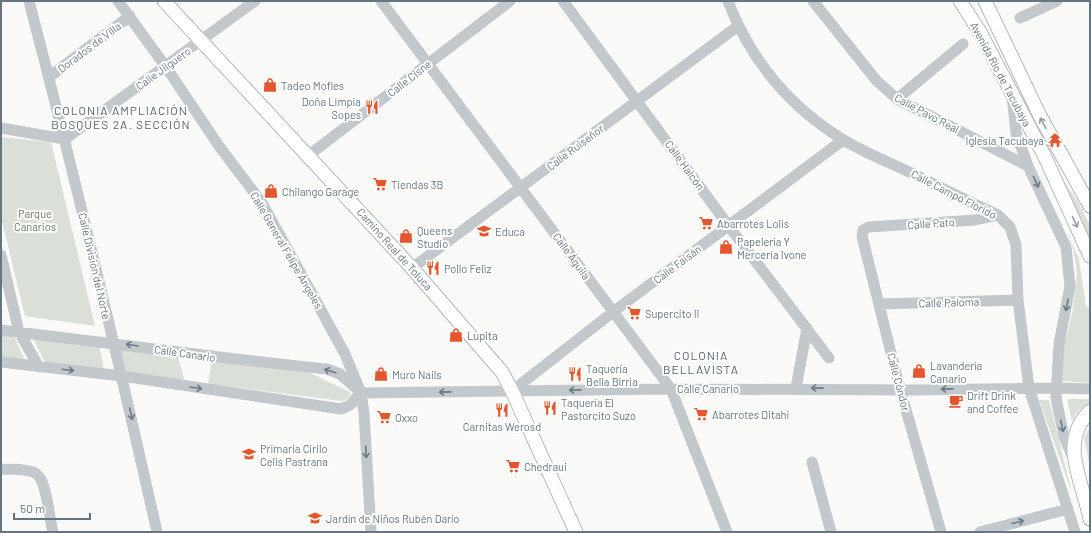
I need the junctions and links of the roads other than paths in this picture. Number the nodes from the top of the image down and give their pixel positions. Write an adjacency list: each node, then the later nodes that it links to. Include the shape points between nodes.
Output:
1 (29, 1): 20 (street, Calle División del Norte)
2 (118, 1): 13 (street, Calle General Felipe Ángeles)
3 (164, 1): 16 (main road, Camino Real de Toluca)
4 (255, 1): 16 (street, Calle Jilguero)
5 (381, 1): 18 (street, Calle Águila)
6 (510, 1): 18 (street, Calle Cisne)
7 (563, 1): 23 (street, Calle Halcón)
8 (728, 1): 15 (street, Calle Campo Florido)
9 (813, 1): 22 (street, Calle Pavo Real, via 876,80)
10 (960, 1): 21 (main road, Avenida Río de Tacubaya, via 980,32)
11 (985, 1): 30 (main road, Avenida Río de Tacubaya, one-way to 11, via 1040,116)
12 (1057, 1): 14 (street)
13 (130, 16): 19 (street, Calle General Felipe Ángeles); 20 (street, Dorados de Villa)
14 (1020, 18)
15 (738, 26): 23 (street, Calle Ruiseñor); 26 (street, Calle Campo Florido, via 754,54 789,98 816,122)
16 (201, 40): 19 (street, Calle Jilguero); 27 (main road, Camino Real de Toluca)
17 (964, 44): 22 (street)
18 (427, 64): 27 (street, Calle Cisne); 29 (street, Calle Águila)
19 (166, 67): 25 (street, Calle Jilguero); 55 (street, Calle General Felipe Ángeles, via 219,146 262,203 345,354)
20 (49, 77): 25 (street, Calle División del Norte)
21 (1011, 91): 28 (street, via 1016,133); 35 (main road, Avenida Río de Tacubaya, one-way to 35, via 1044,155)
22 (897, 99): 28 (street, Calle Pavo Real)
23 (638, 100): 29 (street, Calle Ruiseñor); 32 (street, Calle Halcón)
24 (1, 128): 25 (street)
25 (65, 139): 43 (street, Calle División del Norte)
26 (843, 140): 31 (street, Calle Campo Florido); 32 (street, Calle Faisán)
27 (309, 156): 36 (main road, Camino Real de Toluca)
28 (1028, 166): 50 (street, one-way to 50, via 1066,247 1070,286 1059,344)
29 (521, 187): 36 (street, Calle Ruiseñor); 39 (street, Calle Águila)
30 (1090, 206)
31 (998, 215): 33 (street, Calle Pato, via 975,220 869,227); 37 (street, Calle Campo Florido, via 1010,228 1016,245)
32 (728, 225): 39 (street, Calle Faisán); 40 (street, Calle Halcón)
33 (863, 230): 38 (street, Calle Cóndor, via 862,236)
34 (1, 255): 42 (street)
35 (1090, 256)
36 (412, 268): 54 (main road, Camino Real de Toluca, via 492,359)
37 (1018, 300): 38 (street, Calle Paloma); 49 (street, Calle Campo Florido)
38 (879, 304): 52 (street, Calle Cóndor)
39 (613, 312): 51 (street, Calle Águila); 54 (street, Calle Faisán)
40 (807, 328): 44 (street, Calle Halcón); 48 (street)
41 (1, 330): 42 (street, Calle Canario)
42 (19, 332): 43 (street, Calle Canario); 46 (street)
43 (114, 342): 47 (street, Calle División del Norte); 55 (street, Calle Canario, one-way to 43, via 340,374 327,369 192,355)
44 (829, 358)
45 (1, 362): 46 (street)
46 (38, 367): 47 (street, one-way to 47)
47 (122, 376): 55 (street, one-way to 55, via 342,409 350,405); 63 (street, Calle División del Norte, one-way to 63)
48 (796, 388): 51 (street, Calle Canario); 52 (street, Calle Canario, one-way to 48)
49 (1029, 388): 50 (street, Calle Canario); 52 (street, Calle Canario, one-way to 52); 60 (street, Calle Campo Florido)
50 (1056, 388): 53 (street, Calle Canario); 58 (street, one-way to 58, via 1064,438)
51 (670, 389): 54 (street, Calle Canario, one-way to 54); 66 (street, Calle Águila)
52 (900, 389): 68 (street, Calle Cóndor)
53 (1090, 389)
54 (512, 391): 55 (street, Calle Canario, one-way to 55); 65 (main road, Camino Real de Toluca)
55 (361, 393): 64 (street, Calle General Felipe Ángeles, one-way to 64)
56 (1090, 411): 58 (main road, via 1081,420 1075,433)
57 (812, 462): 67 (street)
58 (1075, 463): 61 (main road)
59 (1, 469): 62 (street, via 37,473 43,482)
60 (1068, 509): 69 (street, one-way to 60); 70 (street, Calle Campo Florido)
61 (1090, 519)
62 (53, 532)
63 (157, 532)
64 (370, 532)
65 (576, 532)
66 (727, 532)
67 (831, 532)
68 (941, 532)
69 (980, 532)
70 (1075, 532)

